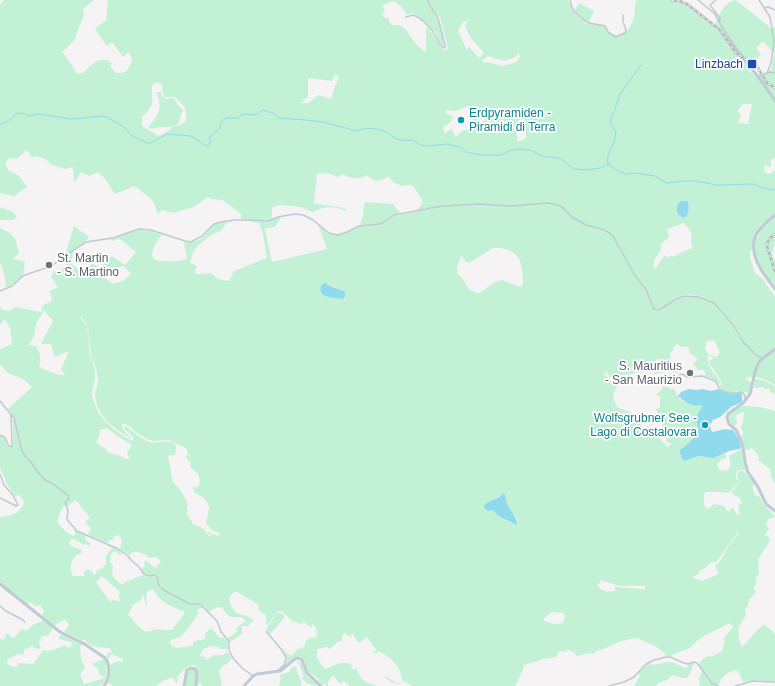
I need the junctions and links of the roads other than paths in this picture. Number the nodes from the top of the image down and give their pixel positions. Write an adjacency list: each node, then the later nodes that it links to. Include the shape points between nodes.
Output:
1 (428, 0): 9 (street, via 438,18 444,48 417,16)
2 (570, 0): 8 (street, via 580,18 589,23 606,26 608,32 616,37 626,31)
3 (699, 0): 10 (street)
4 (716, 0): 10 (street, via 710,5 720,18)
5 (759, 0): 6 (street)
6 (765, 8): 7 (street); 12 (street, via 770,18 774,41 772,63)
7 (775, 10)
8 (622, 15)
9 (406, 17)
10 (719, 21): 11 (street)
11 (730, 40): 14 (main road)
12 (768, 72): 13 (street); 14 (street)
13 (775, 73)
14 (758, 76): 15 (main road)
15 (775, 101)
16 (775, 215): 17 (main road, via 756,235 754,251 760,266)
17 (775, 288)
18 (0, 291): 20 (street, via 12,286 23,276 52,266 86,242 113,238 139,229 191,242 202,236 214,224 221,222 267,221 295,214 313,220 329,233 338,235 359,226 379,224 394,215 444,206 547,203 562,207 586,226 604,230 612,235 646,290 654,309 659,310 684,296 710,301 734,326 743,342)
19 (775, 349): 20 (main road)
20 (762, 359): 22 (main road, via 756,367 751,392)
21 (670, 380): 22 (street, via 682,374 687,377 705,377 715,381 723,392 744,392)
22 (746, 400): 28 (main road, via 730,412 727,420 740,438 748,472 766,504)
23 (0, 401): 24 (street)
24 (11, 415): 25 (street, via 11,447); 34 (street, via 23,454 45,480 68,496 67,519 73,527 126,554 144,574 156,576 160,587 165,591 190,604 202,606 217,622 229,641 229,650 233,658)
25 (0, 435)
26 (0, 474): 27 (street, via 4,485 18,505)
27 (0, 498)
28 (775, 511)
29 (0, 584): 36 (main road, via 63,634 83,643 105,658 108,664)
30 (0, 606): 31 (street)
31 (25, 622)
32 (266, 631): 33 (street, via 286,658 283,666)
33 (275, 672): 34 (main road); 40 (main road, via 298,658 303,662 307,674)
34 (253, 676): 39 (main road)
35 (775, 682): 43 (street, via 753,680)
36 (104, 686)
37 (184, 686): 38 (main road, via 187,670 191,668 197,673)
38 (196, 686)
39 (244, 686)
40 (321, 686)
41 (609, 686): 42 (street, via 634,677 654,660 668,657 688,664 697,663)
42 (718, 686)
43 (735, 686)

